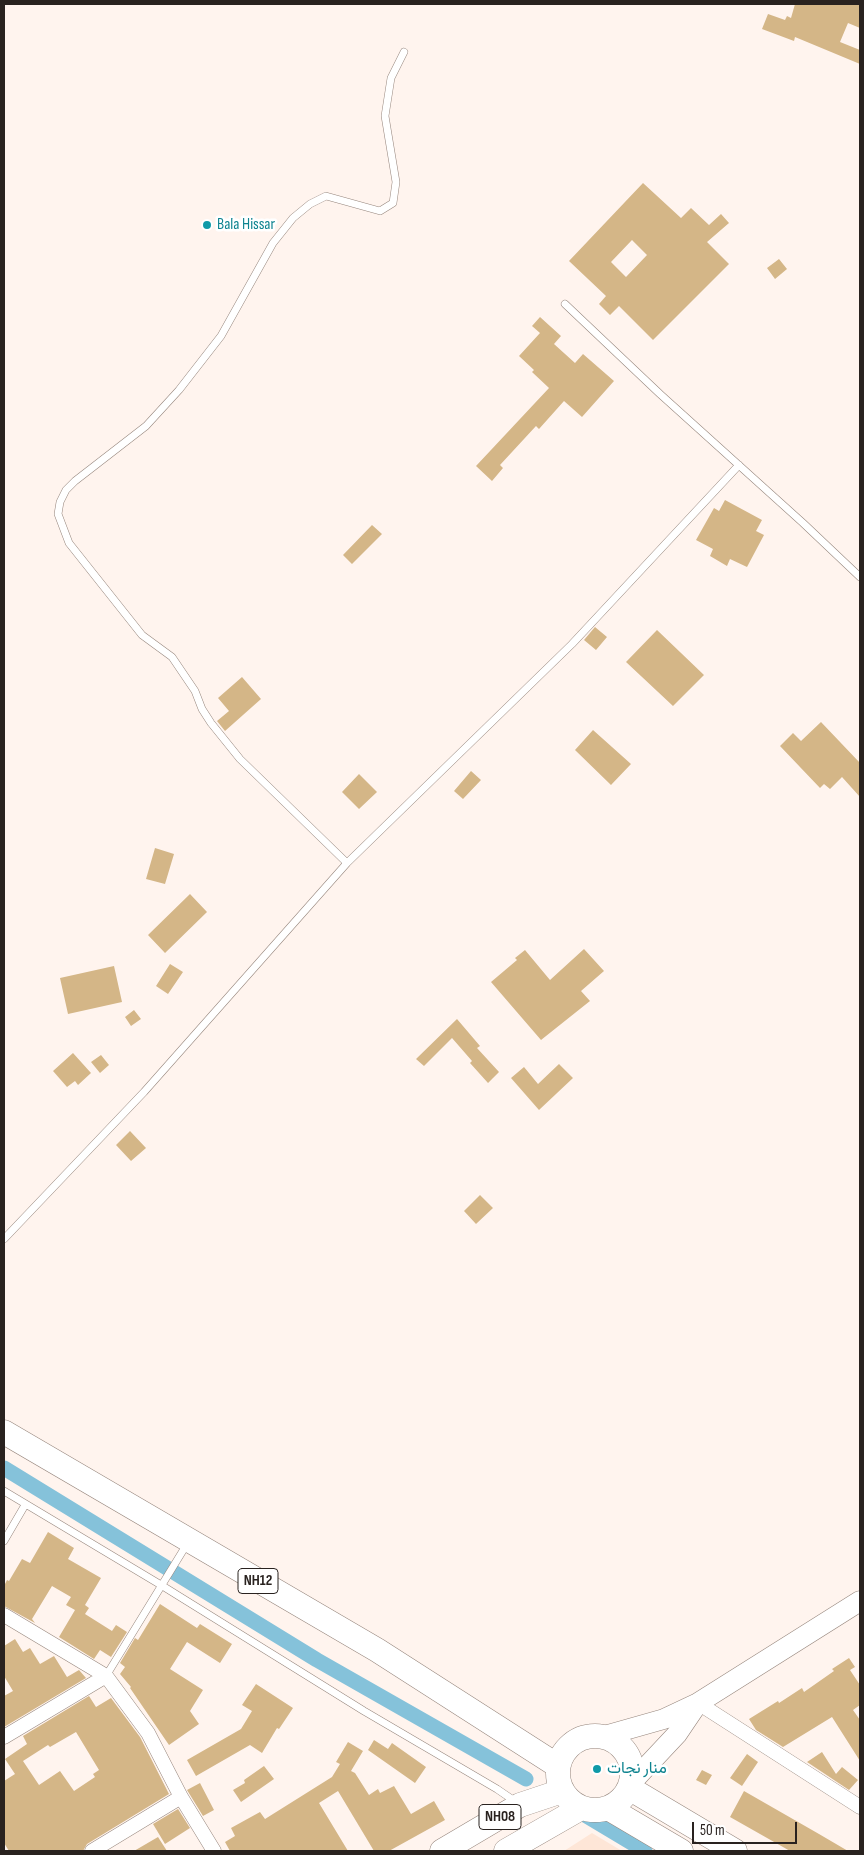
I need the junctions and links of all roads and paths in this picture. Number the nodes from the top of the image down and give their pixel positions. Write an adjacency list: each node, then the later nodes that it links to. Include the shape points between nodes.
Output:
1 (404, 52): 5 (lane, via 391,78 385,116 396,182 393,203 380,212 326,196 293,218 273,243 221,336 179,390 146,426 74,481 60,502 58,514 69,542 142,635 172,657 191,683 211,723 240,759)
2 (564, 304): 3 (lane)
3 (739, 464): 4 (lane); 5 (lane, via 572,644)
4 (860, 577)
5 (347, 863): 6 (lane, via 144,1092)
6 (4, 1239)
7 (4, 1432): 11 (highway, NH12)
8 (4, 1491): 9 (lane)
9 (25, 1505): 10 (lane); 12 (lane)
10 (4, 1541)
11 (188, 1541): 12 (lane); 17 (highway, NH12, via 377,1650)
12 (161, 1584): 15 (lane); 25 (lane)
13 (860, 1601): 16 (main road)
14 (4, 1615): 15 (street)
15 (106, 1676): 19 (street); 24 (street, via 148,1733)
16 (698, 1703): 18 (main road, via 664,1719); 22 (main road, via 677,1734); 26 (street)
17 (508, 1735): 20 (highway); 21 (highway, NH12)
18 (604, 1736): 20 (highway, via 592,1735); 22 (highway, via 624,1748 630,1758 633,1770)
19 (4, 1737)
20 (570, 1745): 21 (highway)
21 (558, 1766): 23 (highway)
22 (631, 1785): 28 (highway, via 618,1803); 34 (highway)
23 (562, 1791): 25 (highway, NH08); 27 (highway)
24 (181, 1797): 29 (street); 30 (street)
25 (520, 1805): 31 (highway, NH08)
26 (860, 1807)
27 (581, 1808): 28 (highway, via 594,1811); 32 (highway, NH08)
28 (608, 1808): 33 (highway)
29 (92, 1851)
30 (214, 1851)
31 (442, 1851)
32 (506, 1851)
33 (681, 1851)
34 (735, 1851)

